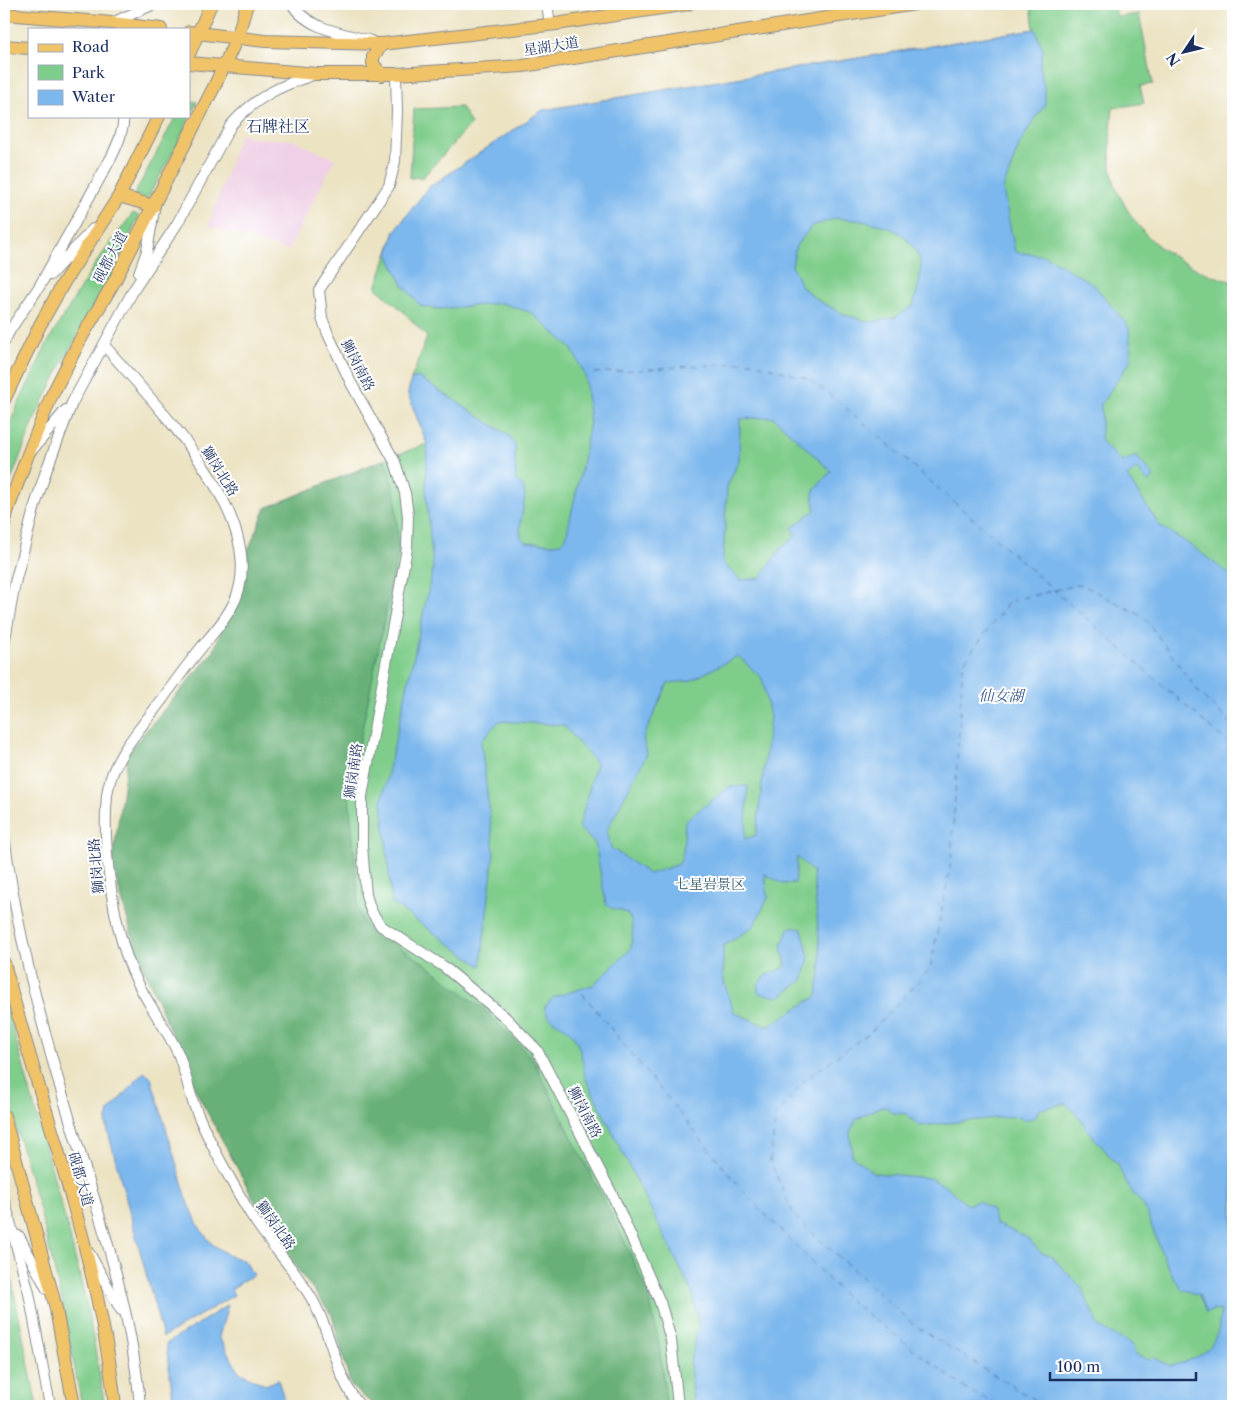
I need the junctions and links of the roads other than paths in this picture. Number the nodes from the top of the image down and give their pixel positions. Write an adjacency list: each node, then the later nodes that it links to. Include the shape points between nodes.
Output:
1 (154, 4): 11 (street)
2 (211, 4): 15 (main road)
3 (247, 4): 16 (main road, 砚都大道)
4 (292, 4): 17 (street, via 302,15 324,28)
5 (547, 4): 12 (street)
6 (688, 4): 8 (main road, 星湖大道)
7 (915, 4): 25 (main road, 星湖大道, via 523,66)
8 (665, 6): 12 (main road, 星湖大道)
9 (4, 14): 10 (main road)
10 (38, 17): 11 (main road); 13 (main road)
11 (112, 23): 14 (main road)
12 (550, 25): 17 (main road, 星湖大道)
13 (44, 28)
14 (153, 28)
15 (194, 32): 16 (main road, 星湖大道); 20 (main road)
16 (237, 38): 17 (main road, 星湖大道); 22 (main road, 砚都大道)
17 (382, 44): 24 (main road, via 373,57 373,64)
18 (4, 46): 19 (main road)
19 (28, 48)
20 (190, 50)
21 (190, 63): 22 (main road, 星湖大道)
22 (224, 66): 23 (main road, 星湖大道); 29 (main road, 砚都大道)
23 (317, 74): 24 (main road, 星湖大道); 32 (street, via 285,84 240,114 177,224)
24 (382, 74): 25 (main road, 星湖大道)
25 (396, 74): 53 (street, 狮岗南路, via 395,161 389,186 319,290 322,318 328,334 395,462 408,516 407,548 362,796 366,895 380,926 443,966 505,1017 538,1050 613,1196 660,1302 671,1340)
26 (124, 118): 31 (street, via 120,140)
27 (158, 118): 28 (main road, 砚都大道)
28 (119, 196): 29 (main road); 30 (main road, 砚都大道)
29 (154, 206): 32 (street, via 147,250); 37 (main road, 砚都大道, via 51,397)
30 (103, 219): 31 (street); 35 (main road, 砚都大道, via 54,299)
31 (39, 287): 33 (street)
32 (133, 291): 34 (street)
33 (4, 342)
34 (104, 346): 36 (street); 52 (street, 獅岗北路, via 185,441 209,475 227,507 241,558 236,598 220,627 131,741 112,775 107,793 108,863 121,936 134,976 186,1072 193,1100 216,1154 252,1216 312,1299 346,1383)
35 (4, 400)
36 (72, 403): 37 (street); 39 (street, via 34,509)
37 (27, 457): 38 (main road, 砚都大道)
38 (4, 526)
39 (4, 644)
40 (4, 836): 47 (street, via 16,912 35,995)
41 (4, 963): 45 (main road, 砚都大道)
42 (4, 1116): 46 (main road)
43 (4, 1199): 44 (street)
44 (11, 1222): 46 (street); 48 (street, via 29,1293)
45 (83, 1242): 47 (street); 50 (main road, 砚都大道, via 99,1305)
46 (55, 1304): 49 (main road)
47 (129, 1324): 51 (street)
48 (50, 1406)
49 (74, 1406)
50 (115, 1406)
51 (140, 1406)
52 (360, 1406)
53 (678, 1406)

